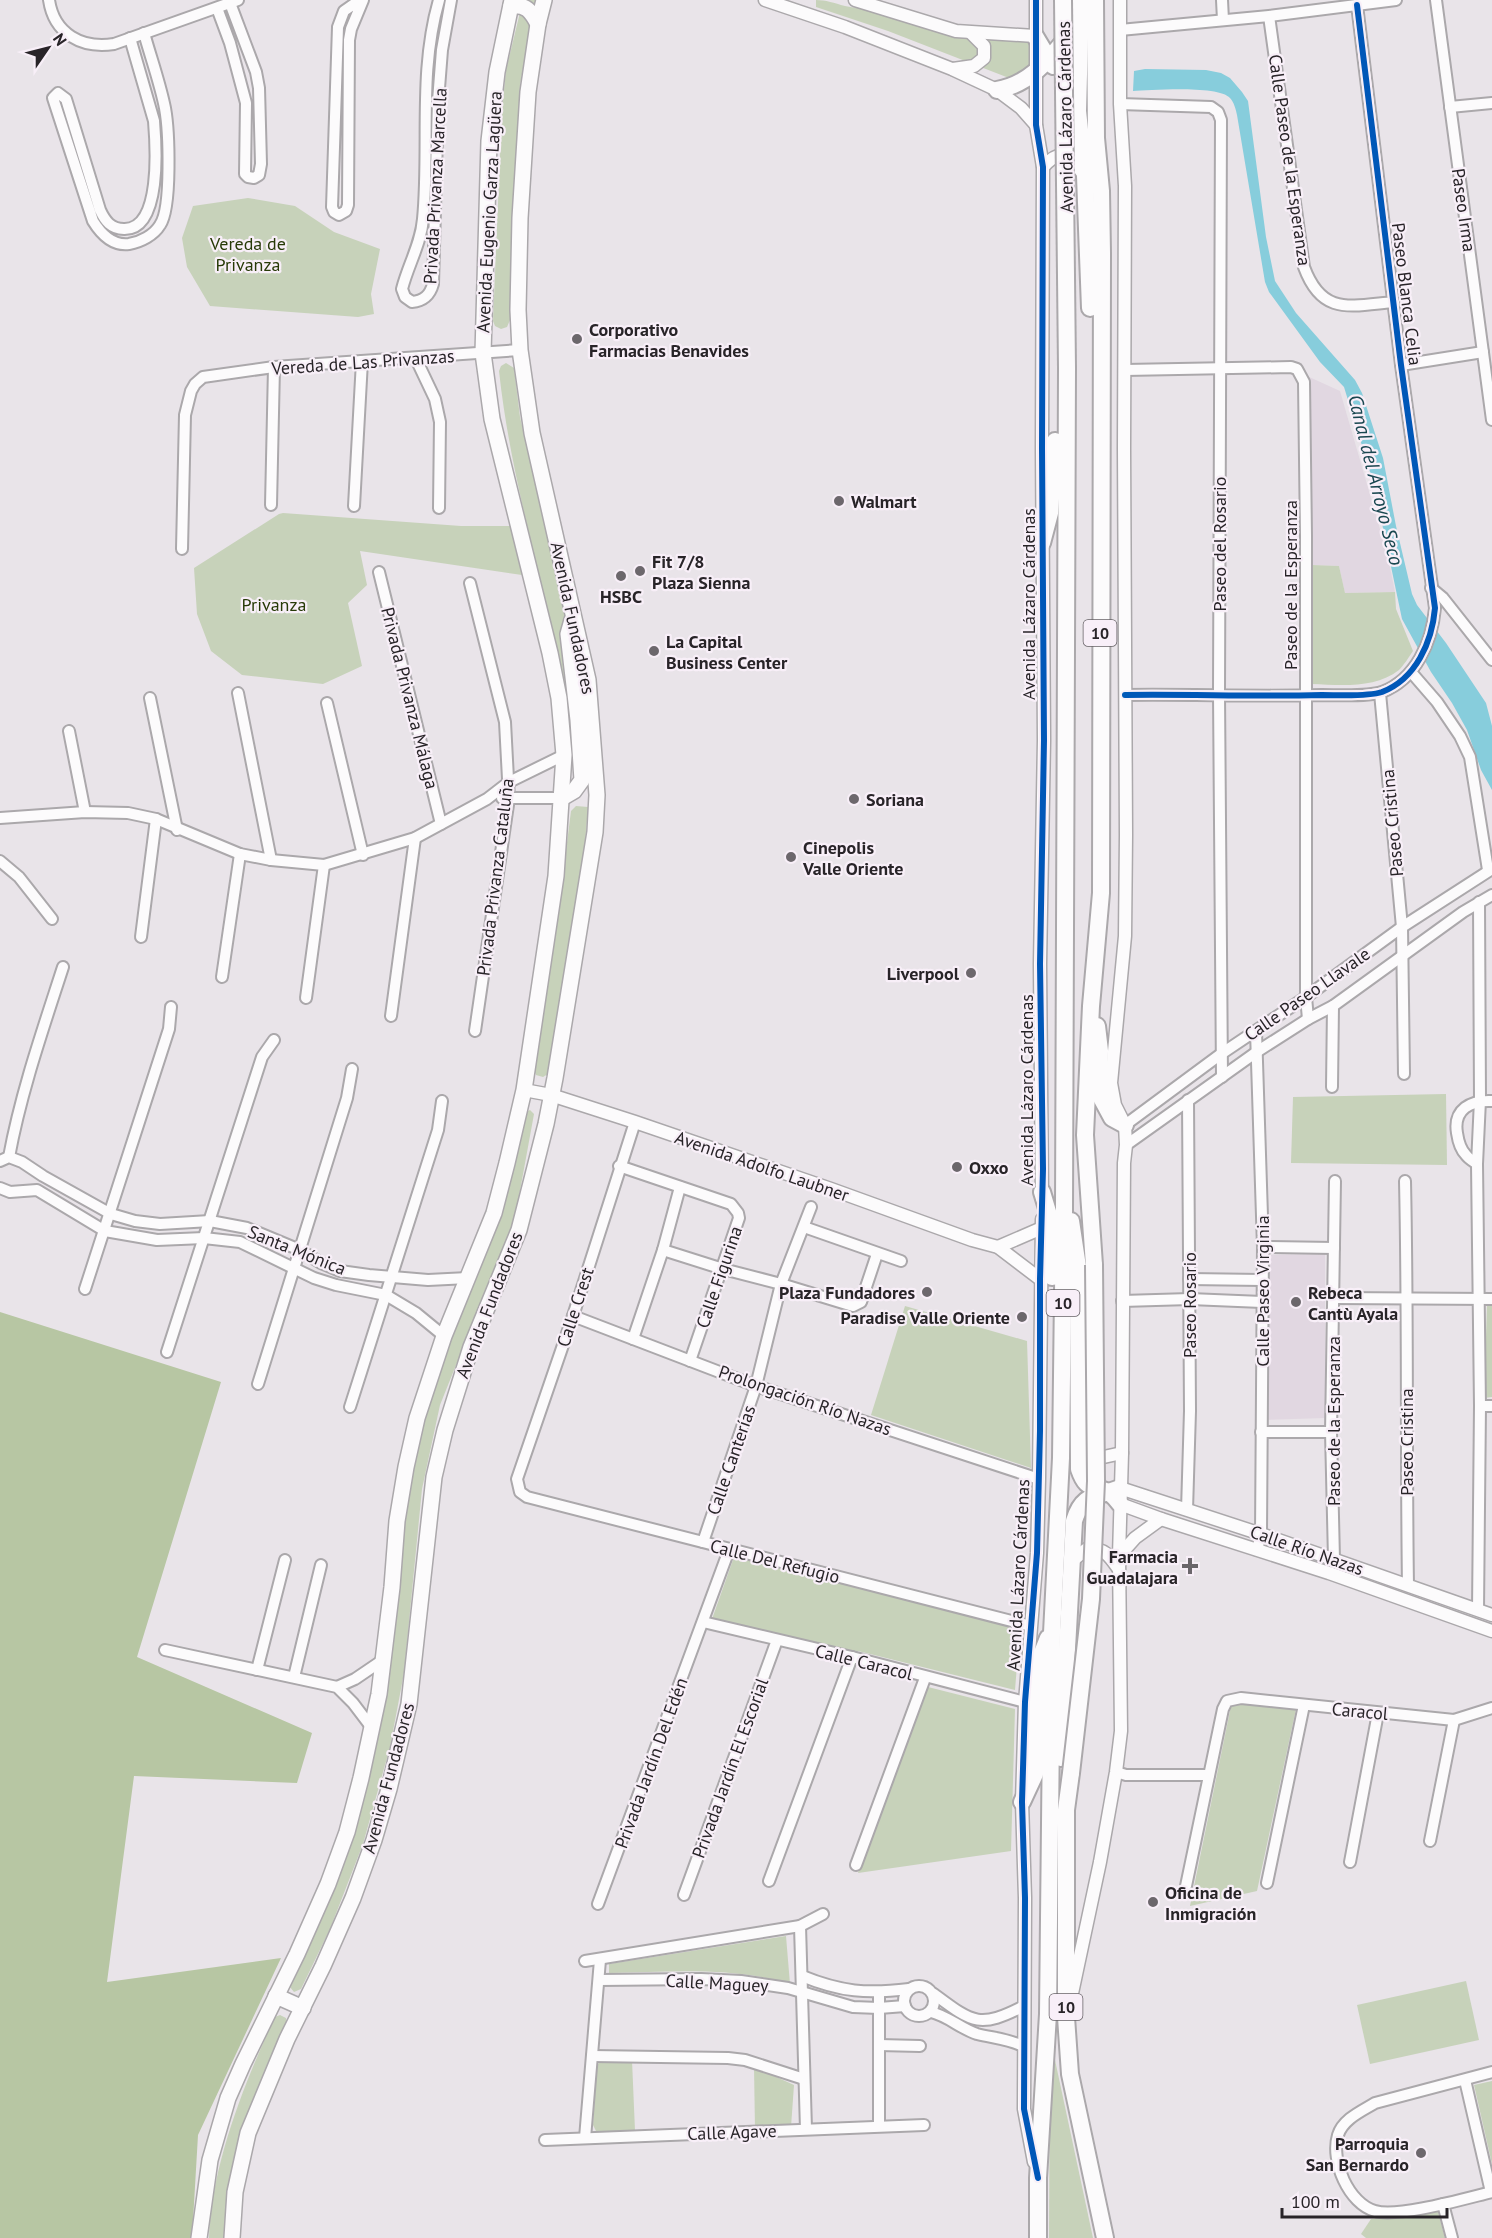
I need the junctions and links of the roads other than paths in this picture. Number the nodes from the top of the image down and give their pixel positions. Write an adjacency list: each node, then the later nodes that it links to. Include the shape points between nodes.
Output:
1 (49, 0): 29 (street, via 58,26 73,39 103,46)
2 (362, 0): 40 (street, via 344,12 338,27); 41 (street, via 349,40)
3 (439, 0): 35 (street, Privada Privanza Marcella, via 429,46)
4 (451, 0): 36 (street, Privada Privanza Marcella)
5 (544, 0): 24 (main road, Avenida Eugenio Garza Lagüera)
6 (765, 0): 19 (street)
7 (855, 0): 27 (street)
8 (1036, 0): 28 (street, Avenida Lázaro Cárdenas)
9 (1063, 0): 63 (highway, Avenida Lázaro Cárdenas / 10, bridge)
10 (1081, 0): 23 (highway)
11 (1095, 0): 53 (highway, Avenida Lázaro Cárdenas / 10, via 1096,138 1101,191)
12 (1120, 0): 25 (street, Avenida Lázaro Cárdenas)
13 (1222, 0): 22 (street)
14 (1396, 0): 18 (street)
15 (1436, 0): 39 (street, Paseo Irma)
16 (234, 2): 20 (street); 20 (street, via 259,88 261,164 259,175 254,178 245,174 244,89)
17 (512, 3): 24 (main road, via 527,9); 56 (main road, Avenida Eugenio Garza Lagüera, via 497,72 489,141)
18 (1357, 4): 21 (street); 52 (street, Paseo Blanca Celia)
19 (804, 6): 31 (street)
20 (218, 8): 26 (street)
21 (1269, 16): 22 (street); 52 (street, Calle Paseo de la Esperanza, via 1304,267 1310,284 1318,294 1337,304)
22 (1223, 20): 25 (street)
23 (1080, 21): 30 (highway); 32 (highway)
24 (538, 24): 54 (main road, Avenida Eugenio Garza Lagüera, via 528,92 520,218)
25 (1120, 30): 38 (street, Avenida Lázaro Cárdenas)
26 (144, 33): 29 (street); 44 (street)
27 (971, 33): 28 (street); 31 (street, via 984,46 984,58 974,66)
28 (1035, 36): 30 (highway); 33 (street, Avenida Lázaro Cárdenas)
29 (130, 38): 43 (street)
30 (1054, 53): 32 (highway); 33 (highway); 42 (highway)
31 (952, 69): 34 (street)
32 (1079, 70): 42 (highway)
33 (1036, 72): 34 (highway, via 1017,85); 45 (street, Avenida Lázaro Cárdenas)
34 (997, 90): 45 (street)
35 (425, 101): 36 (street); 36 (street, Privada Privanza Marcella, via 422,234 402,289 412,302 424,298 433,284)
36 (438, 101)
37 (1492, 103): 39 (street)
38 (1120, 104): 61 (street, Paseo del Rosario, via 1211,107 1221,120); 62 (street, Avenida Lázaro Cárdenas, via 1125,186)
39 (1449, 107): 55 (street, Paseo Irma)
40 (335, 110): 41 (street); 41 (street, via 333,207 339,215 348,205)
41 (349, 110)
42 (1078, 111): 49 (highway)
43 (154, 121): 44 (street); 50 (street, via 151,204 147,216)
44 (167, 121): 51 (street, via 164,218 148,237)
45 (1036, 125): 47 (street, Avenida Lázaro Cárdenas)
46 (87, 165): 48 (street); 48 (street, via 66,99 58,93 53,101); 50 (street, via 103,216 111,225)
47 (1043, 167): 49 (street, via 1055,157 1065,155); 68 (street, Avenida Lázaro Cárdenas)
48 (75, 168): 51 (street, via 98,230 112,241)
49 (1085, 176): 53 (highway, via 1091,326)
50 (127, 230): 51 (street)
51 (128, 244)
52 (1394, 302): 59 (street, Paseo Blanca Celia)
53 (1100, 341): 112 (highway, Avenida Lázaro Cárdenas / 10, via 1101,893)
54 (520, 350): 56 (street, Vereda de Las Privanzas); 73 (main road, Avenida Fundadores, via 532,433)
55 (1483, 352): 59 (street); 64 (street, Paseo Irma)
56 (483, 353): 57 (street, Vereda de Las Privanzas); 84 (main road, Avenida Fundadores, via 492,419 559,698)
57 (416, 359): 58 (street, Vereda de Las Privanzas); 67 (street, via 435,399 440,422)
58 (362, 361): 60 (street, Vereda de Las Privanzas); 66 (street)
59 (1401, 365): 72 (street, Paseo Blanca Celia)
60 (274, 367): 65 (street); 69 (street, Vereda de Las Privanzas, via 207,376 195,384 184,415)
61 (1219, 368): 62 (street, Paseo de la Esperanza); 78 (street, Paseo del Rosario); 80 (street, Paseo de la Esperanza, via 1291,367 1297,369 1304,382)
62 (1125, 370): 79 (street, Avenida Lázaro Cárdenas)
63 (1066, 376): 68 (highway, via 1057,405 1050,513); 145 (highway, Avenida Lázaro Cárdenas / 10)
64 (1492, 420)
65 (271, 505)
66 (354, 507)
67 (439, 508)
68 (1042, 543): 143 (street, Avenida Lázaro Cárdenas)
69 (182, 549)
70 (379, 572): 92 (street, Privada Privanza Málaga)
71 (471, 583): 85 (street, Privada Privanza Cataluña, via 505,722)
72 (1431, 587): 74 (street); 75 (street, Paseo Blanca Celia, via 1435,608 1430,634)
73 (574, 616): 87 (main road, via 568,634 582,780 574,792); 126 (main road, Avenida Fundadores, via 588,680 597,795 595,832)
74 (1492, 660)
75 (1414, 668): 77 (street); 100 (street, via 1470,757)
76 (238, 693): 97 (street)
77 (1380, 693): 80 (street); 104 (street, Paseo Cristina)
78 (1219, 694): 79 (street); 80 (street); 120 (street, Paseo del Rosario)
79 (1125, 695): 132 (street, Avenida Lázaro Cárdenas, via 1125,936 1111,1083 1115,1105)
80 (1305, 696): 109 (street, Paseo de la Esperanza)
81 (150, 698): 93 (street)
82 (327, 703): 96 (street)
83 (69, 730): 89 (street)
84 (564, 755): 85 (street); 87 (main road, Avenida Fundadores)
85 (509, 782): 86 (street, Privada Privanza Cataluña); 88 (street)
86 (509, 798): 87 (street); 88 (street); 117 (street, Privada Privanza Cataluña)
87 (562, 798): 125 (main road, Avenida Fundadores, via 556,876)
88 (487, 799): 92 (street)
89 (85, 812): 90 (street); 91 (street, via 128,813)
90 (0, 818)
91 (156, 819): 93 (street); 105 (street)
92 (441, 824): 94 (street)
93 (177, 830): 95 (street)
94 (415, 838): 96 (street); 114 (street)
95 (240, 854): 97 (street); 108 (street)
96 (363, 855): 99 (street)
97 (271, 860): 99 (street)
98 (0, 861): 103 (street, via 19,877)
99 (324, 865): 110 (street)
100 (1490, 870): 104 (street, Calle Paseo Llavale)
101 (1492, 895): 102 (street, Calle Paseo Llavale)
102 (1479, 902): 106 (street, Calle Paseo Llavale); 128 (street)
103 (52, 919)
104 (1402, 927): 106 (street, Paseo Cristina); 109 (street, Calle Paseo Llavale)
105 (141, 937)
106 (1403, 954): 113 (street, Calle Paseo Llavale); 122 (street, Paseo Cristina)
107 (63, 967): 134 (street)
108 (222, 977)
109 (1306, 997): 115 (street, Paseo de la Esperanza); 116 (street, Calle Paseo Llavale)
110 (306, 998)
111 (171, 1006): 146 (street, via 169,1029)
112 (1091, 1006): 132 (highway, via 1100,1051 1099,1094 1112,1118); 257 (highway, Avenida Lázaro Cárdenas / 10, bridge, via 1085,1136 1094,1265 1096,1481 1092,1588 1066,1810)
113 (1333, 1006): 115 (street, Calle Paseo Llavale); 124 (street)
114 (391, 1016)
115 (1308, 1019): 119 (street, Calle Paseo Llavale)
116 (1256, 1031): 119 (street, Calle Paseo Virginia); 120 (street, Calle Paseo Llavale)
117 (475, 1032)
118 (274, 1040): 147 (street, via 261,1057)
119 (1258, 1051): 123 (street, Calle Paseo Llavale); 153 (street, Calle Paseo Virginia)
120 (1221, 1054): 123 (street, Paseo del Rosario); 132 (street, Calle Paseo Llavale)
121 (352, 1069): 155 (street, via 347,1098)
122 (1404, 1074)
123 (1222, 1077): 127 (street, Calle Paseo Llavale)
124 (1332, 1088)
125 (524, 1090): 126 (street, Avenida Adolfo Laubner); 162 (main road, Avenida Fundadores, via 494,1213)
126 (551, 1095): 131 (street, Avenida Adolfo Laubner); 254 (main road, Avenida Fundadores, via 519,1230 471,1347 434,1477 409,1704 389,1789 352,1898)
127 (1188, 1100): 133 (street, Calle Paseo Llavale); 164 (street, Paseo Rosario)
128 (1480, 1100): 130 (street); 135 (street); 135 (street, via 1460,1111 1456,1120 1465,1155)
129 (442, 1101): 161 (street, via 438,1130)
130 (1492, 1101)
131 (635, 1122): 136 (street, Calle Crest); 152 (street, Avenida Adolfo Laubner)
132 (1125, 1125): 133 (street, Avenida Lázaro Cárdenas)
133 (1126, 1145): 174 (street, Avenida Lázaro Cárdenas)
134 (5, 1159): 137 (street, Santa Mónica, via 22,1162)
135 (1477, 1164): 173 (street)
136 (619, 1166): 140 (street, Calle Figurina); 176 (street, Calle Crest)
137 (43, 1176): 142 (street); 146 (street, Santa Mónica)
138 (1335, 1181): 154 (street, Paseo de la Esperanza)
139 (1405, 1181): 171 (street, Paseo Cristina)
140 (680, 1187): 156 (street); 160 (street, Calle Figurina, via 731,1204 738,1213)
141 (0, 1188): 142 (street, via 10,1192)
142 (37, 1190): 150 (street, Santa Mónica)
143 (1042, 1192): 149 (street, Avenida Lázaro Cárdenas); 186 (highway, via 1049,1215 1052,1255 1052,1389)
144 (811, 1207): 148 (street, Calle Canterías)
145 (1064, 1211): 186 (highway, Avenida Lázaro Cárdenas / 10); 189 (highway, via 1073,1224 1078,1267)
146 (111, 1214): 147 (street, Santa Mónica, via 160,1224); 150 (street)
147 (210, 1221): 151 (street); 155 (street, Santa Mónica, via 247,1228)
148 (804, 1227): 157 (street); 166 (street, Calle Canterías)
149 (1042, 1228): 152 (street); 163 (street, Avenida Lázaro Cárdenas)
150 (105, 1231): 151 (street, Santa Mónica, via 157,1239); 167 (street)
151 (204, 1238): 159 (street, Santa Mónica, via 240,1242); 179 (street)
152 (998, 1247): 163 (street, Avenida Adolfo Laubner)
153 (1263, 1247): 154 (street); 165 (street, Calle Paseo Virginia)
154 (1334, 1248): 169 (street, Paseo de la Esperanza)
155 (300, 1250): 159 (street); 161 (street, Santa Mónica, via 340,1271)
156 (663, 1250): 160 (street); 178 (street)
157 (877, 1254): 158 (street); 166 (street, via 861,1302 853,1306)
158 (901, 1261)
159 (295, 1267): 168 (street, Santa Mónica, via 336,1285); 181 (street)
160 (723, 1269): 166 (street); 180 (street, Calle Figurina)
161 (391, 1276): 162 (street, Santa Mónica, via 428,1280); 168 (street)
162 (468, 1278): 177 (main road, Avenida Fundadores)
163 (1040, 1279): 191 (street, Avenida Lázaro Cárdenas)
164 (1190, 1279): 165 (street); 170 (street, Paseo Rosario)
165 (1262, 1280): 175 (street, Calle Paseo Virginia)
166 (781, 1284): 182 (street, Calle Canterías)
167 (85, 1289)
168 (386, 1295): 177 (street, Santa Mónica); 185 (street)
169 (1335, 1298): 171 (street); 188 (street, Paseo de la Esperanza)
170 (1190, 1299): 174 (street); 175 (street); 196 (street, Paseo Rosario)
171 (1408, 1299): 173 (street); 208 (street, Paseo Cristina)
172 (1492, 1299): 173 (street)
173 (1479, 1300): 183 (street)
174 (1122, 1301): 190 (street, Avenida Lázaro Cárdenas)
175 (1262, 1302): 187 (street, Calle Paseo Virginia)
176 (573, 1316): 178 (street, Prolongación Río Nazas); 192 (street, Calle Crest, via 517,1479)
177 (444, 1336): 218 (main road, Avenida Fundadores, via 405,1467)
178 (633, 1339): 180 (street, Prolongación Río Nazas)
179 (167, 1352)
180 (690, 1362): 182 (street, Prolongación Río Nazas)
181 (258, 1384)
182 (756, 1386): 191 (street, Prolongación Río Nazas); 199 (street, Calle Canterías)
183 (1480, 1406): 184 (street); 194 (street)
184 (1492, 1406)
185 (350, 1407)
186 (1061, 1419): 214 (highway, Avenida Lázaro Cárdenas / 10)
187 (1261, 1432): 188 (street); 198 (street, Calle Paseo Virginia)
188 (1331, 1432): 203 (street, Paseo de la Esperanza)
189 (1078, 1445): 190 (street, via 1091,1457); 193 (highway, via 1083,1480 1089,1486)
190 (1122, 1453): 193 (street, Avenida Lázaro Cárdenas)
191 (1039, 1479): 212 (street, Avenida Lázaro Cárdenas)
192 (520, 1491): 199 (street, Calle Del Refugio, via 527,1497)
193 (1117, 1495): 196 (street, Calle Río Nazas); 197 (street, Calle Río Nazas); 202 (street, Avenida Lázaro Cárdenas); 205 (highway, via 1091,1496 1077,1509)
194 (1479, 1507): 195 (street); 209 (street)
195 (1492, 1507)
196 (1187, 1510): 198 (street, Calle Río Nazas)
197 (1161, 1519): 201 (street, Calle Río Nazas); 202 (street)
198 (1261, 1533): 201 (street, Calle Paseo Virginia); 203 (street, Calle Río Nazas)
199 (703, 1542): 200 (street, Calle Del Refugio)
200 (729, 1550): 211 (street, Privada Jardín Del Edén); 212 (street, Calle Del Refugio)
201 (1257, 1550): 213 (street, Calle Río Nazas)
202 (1119, 1556): 207 (street, Avenida Lázaro Cárdenas)
203 (1334, 1559): 208 (street, Calle Río Nazas)
204 (285, 1560): 219 (street)
205 (1073, 1560): 207 (street, via 1088,1548 1099,1548); 232 (highway, via 1059,1786)
206 (321, 1565): 220 (street)
207 (1119, 1569): 229 (street, Avenida Lázaro Cárdenas, via 1121,1731)
208 (1408, 1586): 209 (street, Calle Río Nazas)
209 (1478, 1610): 210 (street, Calle Río Nazas)
210 (1492, 1615)
211 (703, 1622): 215 (street, Calle Caracol); 240 (street, Privada Jardín Del Edén)
212 (1031, 1626): 223 (street, Avenida Lázaro Cárdenas)
213 (1492, 1630)
214 (1052, 1633): 231 (highway, via 1040,1658 1035,1774); 232 (highway, Avenida Lázaro Cárdenas / 10)
215 (777, 1640): 217 (street, Calle Caracol); 239 (street, Privada Jardín El Escorial)
216 (165, 1650): 219 (street)
217 (852, 1658): 221 (street, Calle Caracol); 236 (street)
218 (383, 1660): 222 (street); 228 (main road, Avenida Fundadores)
219 (257, 1670): 220 (street)
220 (294, 1677): 222 (street)
221 (925, 1678): 223 (street, Calle Caracol); 235 (street)
222 (337, 1687): 228 (street)
223 (1025, 1702): 231 (street, Avenida Lázaro Cárdenas)
224 (1304, 1705): 226 (street, Caracol); 230 (street, Caracol, via 1241,1698 1227,1701); 237 (street)
225 (1492, 1708): 227 (street, Caracol)
226 (1378, 1713): 227 (street, Caracol); 234 (street)
227 (1454, 1720): 233 (street)
228 (372, 1728): 251 (main road, Avenida Fundadores, via 347,1832)
229 (1116, 1772): 230 (street); 257 (street, Avenida Lázaro Cárdenas)
230 (1209, 1775): 238 (street)
231 (1022, 1802): 253 (street, Avenida Lázaro Cárdenas)
232 (1050, 1833): 272 (highway, Avenida Lázaro Cárdenas / 10, via 1048,2014)
233 (1430, 1841)
234 (1350, 1862)
235 (856, 1865)
236 (769, 1881)
237 (1266, 1883)
238 (1186, 1886)
239 (684, 1895)
240 (598, 1904)
241 (823, 1914): 242 (street, Calle Maguey)
242 (800, 1926): 243 (street, Calle Maguey); 245 (street)
243 (600, 1960): 244 (street, Calle Maguey); 246 (street)
244 (585, 1961)
245 (802, 1976): 248 (street); 249 (street, via 828,1987)
246 (599, 1980): 248 (street, Calle Maguey, via 741,1981); 263 (street)
247 (909, 1989): 249 (street); 250 (street, via 918,1985); 252 (street)
248 (802, 1992): 255 (street, Calle Maguey, via 854,2007); 265 (street)
249 (879, 1993): 255 (street)
250 (934, 1994): 256 (street); 258 (street)
251 (276, 1996): 254 (main road); 275 (main road, Avenida Fundadores, via 222,2117 210,2160)
252 (904, 2006): 255 (street, Calle Maguey); 256 (street, via 916,2016)
253 (1024, 2006): 258 (street, via 1003,2017); 262 (street, Avenida Lázaro Cárdenas)
254 (303, 2008): 276 (main road, Avenida Fundadores, via 248,2133 235,2192)
255 (879, 2008): 260 (street)
256 (931, 2012): 259 (street)
257 (1066, 2017): 278 (highway, Avenida Lázaro Cárdenas / 10, via 1070,2074)
258 (980, 2021): 259 (street)
259 (977, 2034): 262 (street)
260 (879, 2044): 261 (street); 268 (street)
261 (920, 2046)
262 (1023, 2046): 272 (street, Avenida Lázaro Cárdenas, via 1024,2109)
263 (592, 2056): 265 (street, via 728,2058); 270 (street)
264 (1492, 2072): 266 (street)
265 (804, 2079): 269 (street)
266 (1465, 2080): 273 (street); 274 (street, via 1375,2103 1344,2125 1338,2136 1338,2162 1348,2190 1360,2204 1376,2212)
267 (924, 2125): 268 (street, Calle Agave)
268 (879, 2126): 269 (street, Calle Agave)
269 (806, 2129): 270 (street, Calle Agave)
270 (585, 2138): 271 (street, Calle Agave)
271 (546, 2139)
272 (1038, 2178): 277 (highway, Avenida Lázaro Cárdenas / 10)
273 (1492, 2192): 274 (street)
274 (1443, 2204): 279 (street)
275 (199, 2238)
276 (232, 2238)
277 (1038, 2238)
278 (1105, 2238)
279 (1452, 2238)

